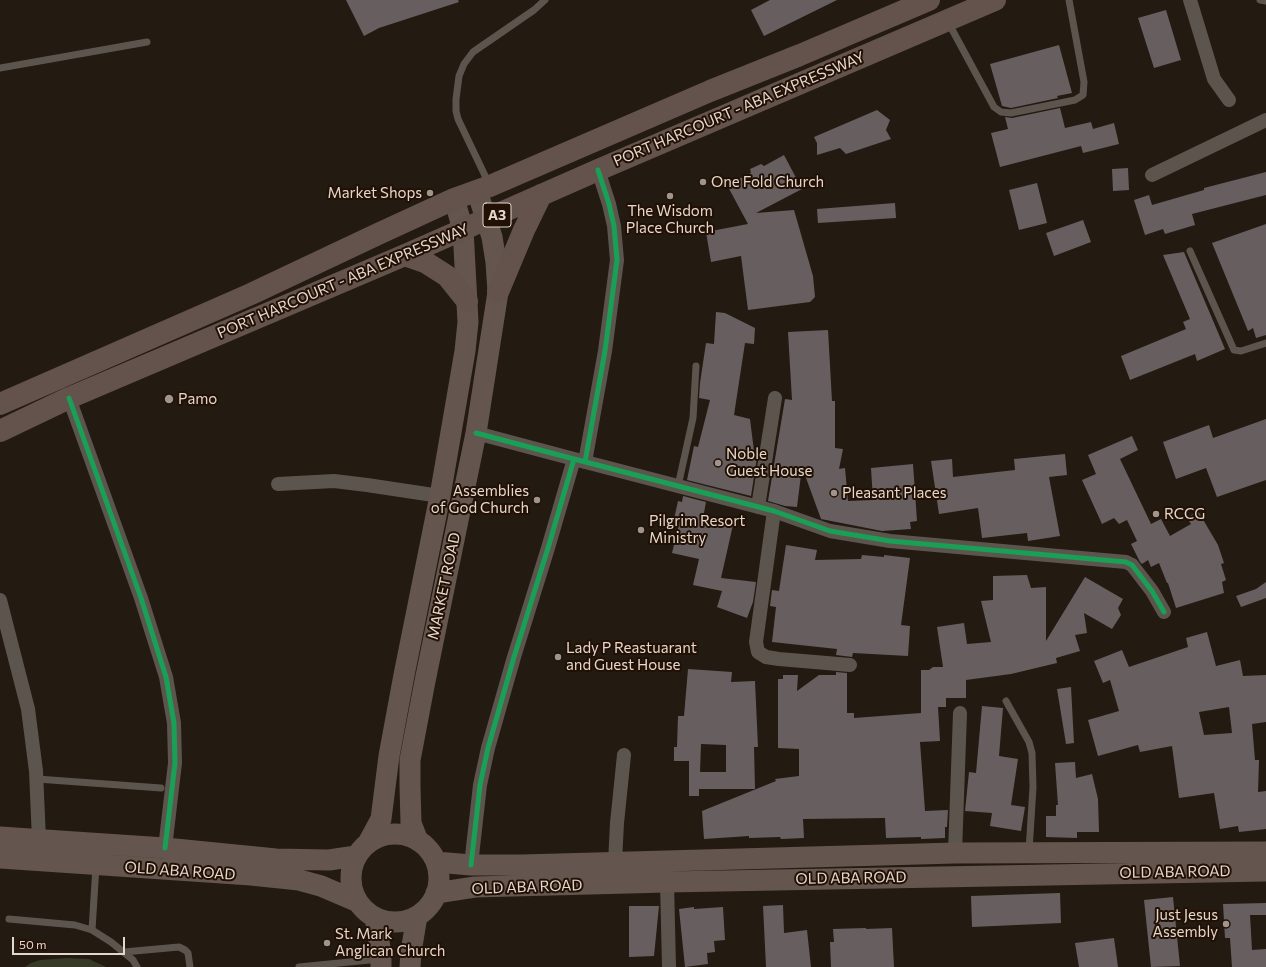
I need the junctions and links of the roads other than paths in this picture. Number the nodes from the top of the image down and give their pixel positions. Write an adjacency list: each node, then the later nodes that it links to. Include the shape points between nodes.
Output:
1 (545, 0): 15 (lane, via 473,52 459,76 456,99 458,119)
2 (929, 0): 15 (highway, PORT HARCOURT - ABA EXPRESSWAY / A3)
3 (995, 0): 8 (highway, PORT HARCOURT - ABA EXPRESSWAY / A3)
4 (1069, 0): 8 (lane, via 1084,82 1083,95 1075,100 1011,113 1001,112 994,106)
5 (1190, 0): 11 (street, via 1214,79)
6 (1260, 0): 7 (lane)
7 (1266, 1)
8 (947, 20): 13 (highway, PORT HARCOURT - ABA EXPRESSWAY / A3)
9 (147, 42): 10 (lane)
10 (0, 68)
11 (1229, 100)
12 (1266, 120): 14 (street)
13 (598, 170): 16 (highway, PORT HARCOURT - ABA EXPRESSWAY / A3); 31 (street, via 614,226 617,260 605,351)
14 (1152, 175)
15 (483, 188): 17 (highway, PORT HARCOURT - ABA EXPRESSWAY / A3); 18 (main road, MARKET ROAD)
16 (541, 195): 18 (highway, PORT HARCOURT - ABA EXPRESSWAY / A3); 22 (highway)
17 (454, 200): 19 (main road, MARKET ROAD); 28 (highway, PORT HARCOURT - ABA EXPRESSWAY / A3, via 251,294)
18 (487, 219): 19 (highway, PORT HARCOURT - ABA EXPRESSWAY / A3); 22 (main road, MARKET ROAD, via 496,262)
19 (463, 229): 21 (highway, PORT HARCOURT - ABA EXPRESSWAY / A3); 23 (main road, MARKET ROAD)
20 (1190, 251): 24 (lane, via 1234,350 1241,351)
21 (405, 255): 23 (highway, via 425,262 447,276); 26 (highway, PORT HARCOURT - ABA EXPRESSWAY / A3)
22 (498, 292): 30 (main road, MARKET ROAD)
23 (467, 301): 34 (main road, MARKET ROAD, via 465,351)
24 (1266, 343)
25 (696, 366): 33 (lane, via 693,418)
26 (69, 398): 29 (highway, PORT HARCOURT - ABA EXPRESSWAY / A3); 48 (street, via 141,598 166,677 174,723 175,763)
27 (775, 398): 35 (street)
28 (0, 404)
29 (0, 431)
30 (476, 432): 31 (street); 47 (main road, MARKET ROAD, via 410,760 411,823)
31 (579, 461): 33 (street); 57 (street, via 548,548 488,748 480,785)
32 (278, 484): 34 (street, via 334,481)
33 (678, 486): 35 (street)
34 (440, 496): 49 (main road, MARKET ROAD, via 389,756 381,819)
35 (758, 507): 36 (street)
36 (774, 511): 38 (street, via 830,531 890,541 1126,562 1132,565 1152,591); 39 (street, via 756,642 758,652 766,657 779,659)
37 (0, 600): 43 (street, via 28,709)
38 (1164, 612)
39 (850, 665)
40 (1006, 701): 52 (lane, via 1029,742 1032,753 1033,787)
41 (960, 713): 51 (street)
42 (624, 755): 55 (street)
43 (37, 780): 44 (lane); 46 (street)
44 (161, 788)
45 (0, 837): 46 (main road, OLD ABA ROAD)
46 (39, 840): 48 (main road, OLD ABA ROAD)
47 (418, 840): 49 (main road, via 404,835 389,834 374,839); 54 (main road, via 429,850)
48 (165, 848): 49 (main road, OLD ABA ROAD, via 276,859 329,860)
49 (362, 850): 61 (main road, via 351,874)
50 (1266, 852): 52 (main road, OLD ABA ROAD)
51 (955, 853): 52 (main road, OLD ABA ROAD); 55 (main road, OLD ABA ROAD)
52 (1029, 854)
53 (0, 858): 56 (main road, OLD ABA ROAD)
54 (436, 862): 57 (main road, OLD ABA ROAD); 60 (main road, via 439,878)
55 (615, 862): 57 (main road, OLD ABA ROAD)
56 (96, 865): 61 (main road, OLD ABA ROAD, via 299,880); 65 (lane)
57 (471, 866)
58 (1266, 870): 59 (main road, OLD ABA ROAD)
59 (667, 882): 60 (main road, OLD ABA ROAD, via 475,887); 72 (street)
60 (436, 893): 62 (main road, via 428,906)
61 (356, 901): 63 (main road)
62 (417, 916): 63 (main road, via 396,922); 71 (main road)
63 (375, 917): 67 (main road)
64 (9, 919): 65 (lane, via 74,925)
65 (92, 930): 66 (lane)
66 (124, 952): 68 (lane); 69 (lane, via 179,947 188,953)
67 (381, 963): 70 (lane)
68 (137, 967)
69 (190, 967)
70 (299, 967)
71 (410, 967)
72 (669, 967)

